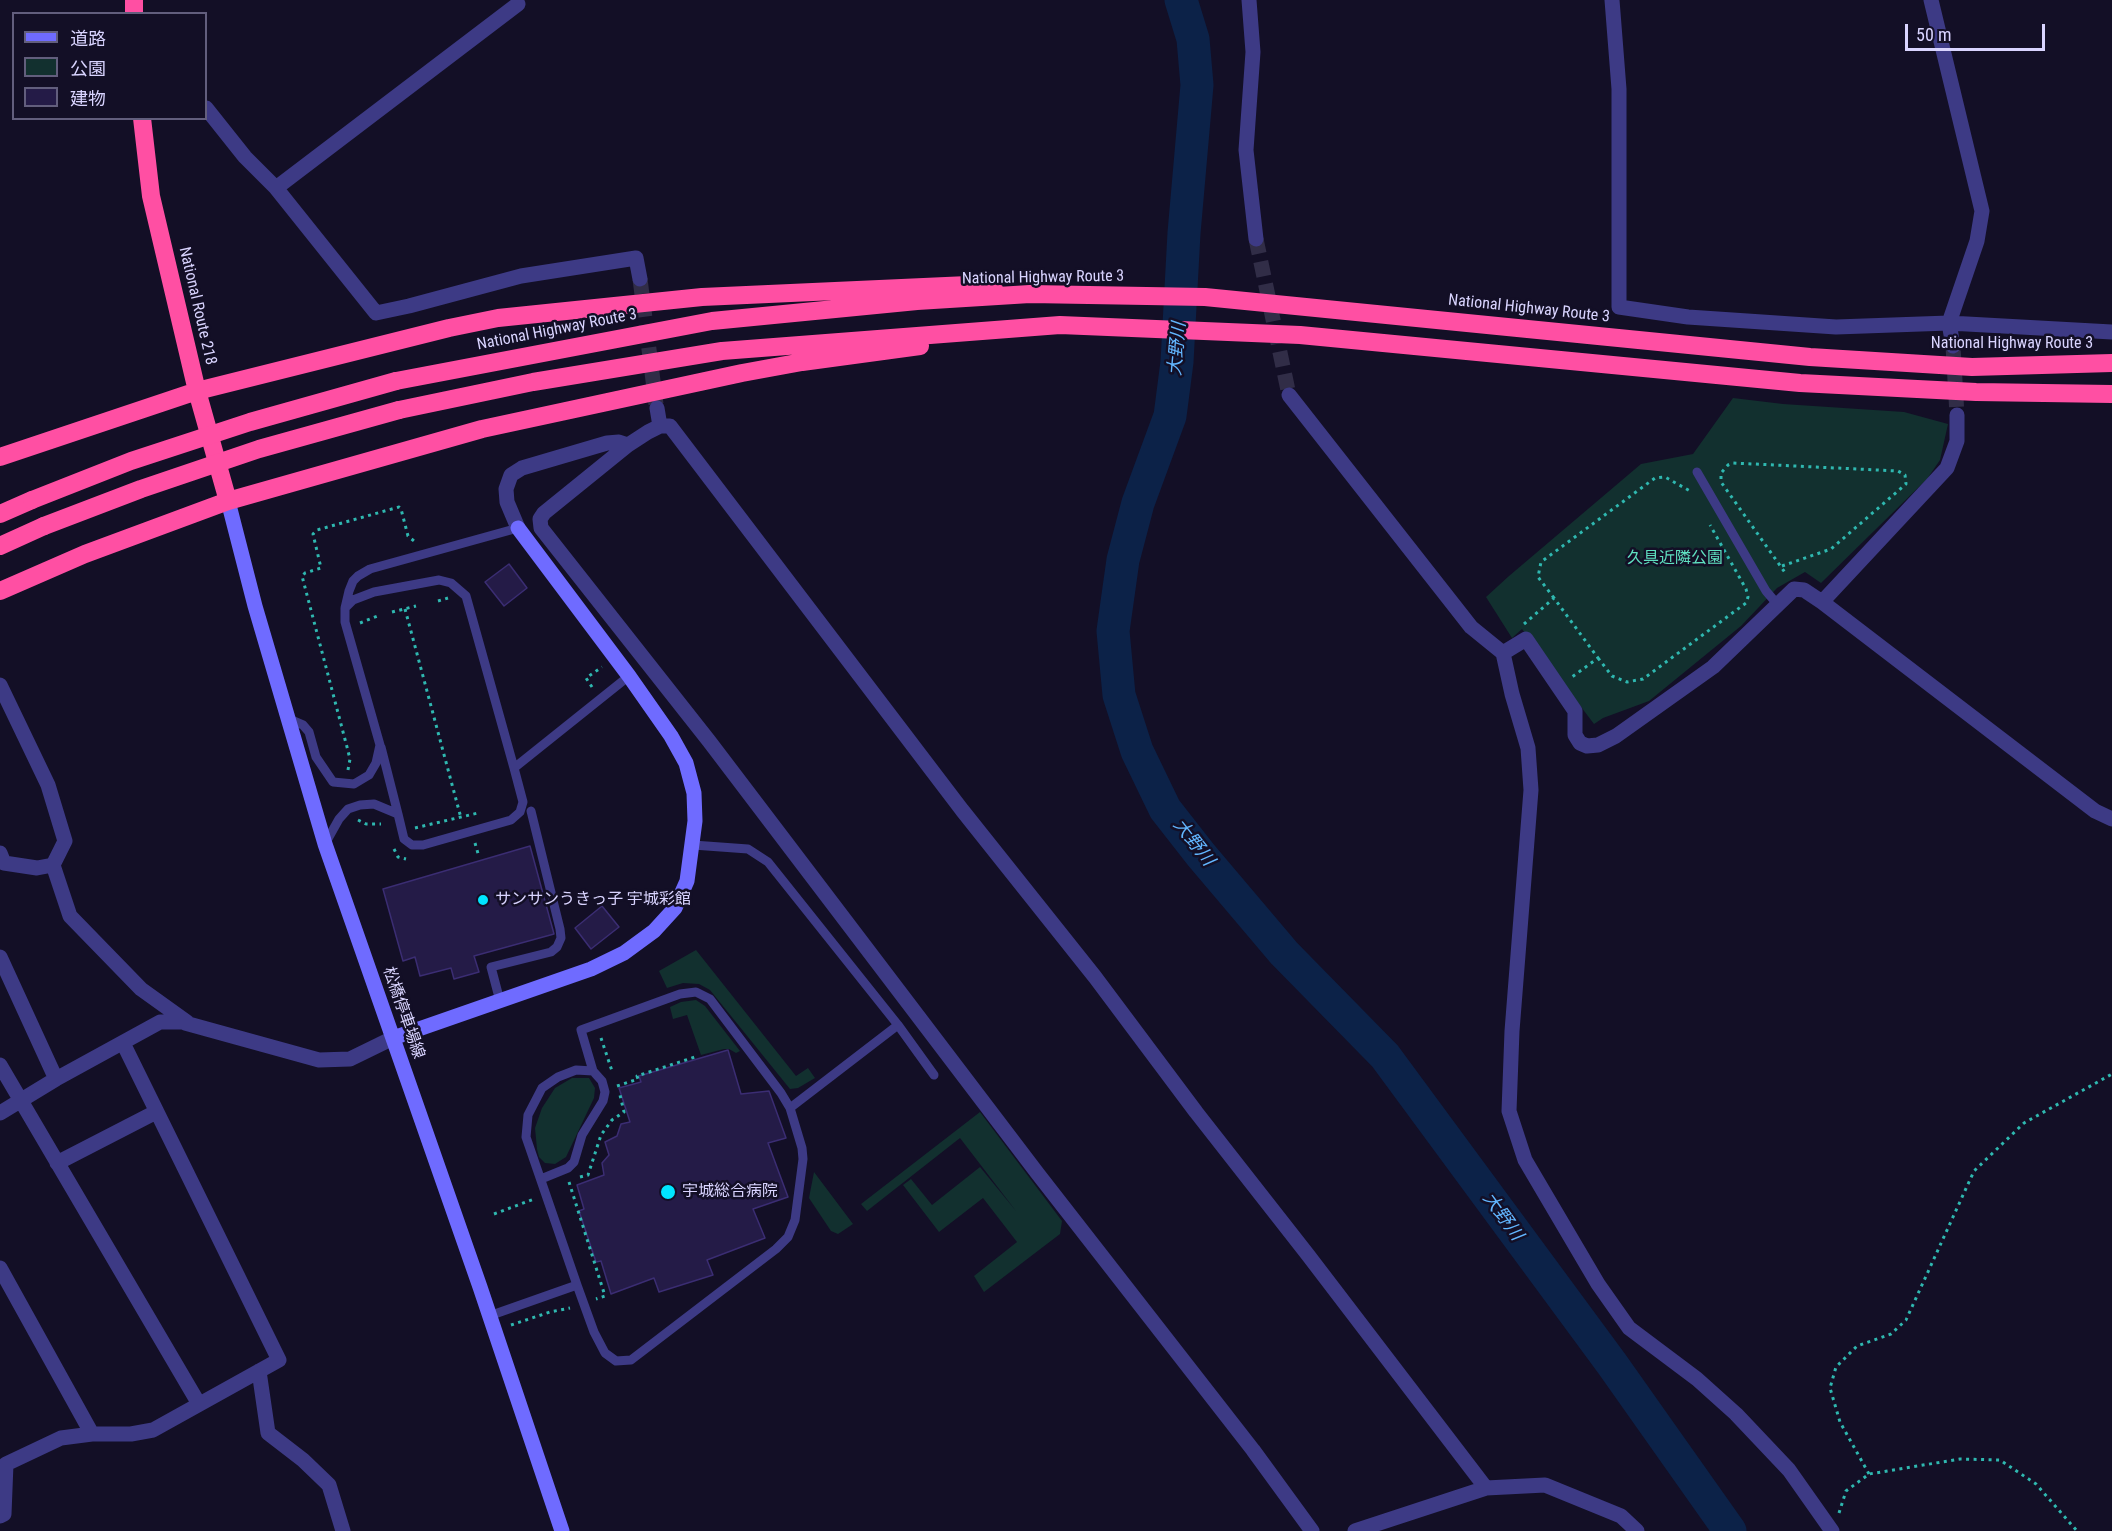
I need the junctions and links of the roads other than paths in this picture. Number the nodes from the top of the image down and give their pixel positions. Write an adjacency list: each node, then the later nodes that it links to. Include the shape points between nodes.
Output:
1 (1249, 0): 8 (street, via 1253,52 1246,150)
2 (1612, 0): 11 (street, via 1619,89 1619,307 1688,317 1836,327)
3 (1931, 0): 11 (street, via 1982,212 1977,241)
4 (518, 4): 7 (street)
5 (207, 109): 7 (street)
6 (142, 120): 16 (highway, National Route 218, via 151,195)
7 (276, 188): 9 (street, via 376,313 521,276 636,258)
8 (1256, 238)
9 (640, 279)
10 (1030, 294): 15 (highway, National Highway Route 3, via 1205,297 1810,357 1972,366); 16 (highway, via 968,285 848,290 702,297 498,318); 26 (highway, National Highway Route 3, bridge, via 712,321 396,381 131,461)
11 (1949, 323): 13 (street); 14 (street)
12 (1060, 331): 18 (highway, via 1300,335 1800,383); 25 (highway, via 914,346 742,373 482,429); 28 (highway, bridge, via 722,351 533,382 399,410 249,453 141,489)
13 (2112, 332)
14 (1953, 346)
15 (2112, 363)
16 (197, 391): 23 (highway); 25 (highway, National Route 218)
17 (1288, 394): 33 (street, via 1471,627)
18 (2112, 394)
19 (657, 408): 21 (street)
20 (1957, 414): 30 (street, via 1957,441 1947,468)
21 (660, 426): 22 (street); 69 (street, via 670,426)
22 (628, 445): 27 (street, via 606,443 522,468 511,476 507,502); 73 (street, via 544,513 541,528 709,741)
23 (0, 457)
24 (1697, 472): 31 (lane)
25 (228, 501): 29 (highway, via 85,554); 36 (main road, 松橋停車場線)
26 (0, 514)
27 (518, 528): 32 (lane, via 370,569 353,581); 34 (main road)
28 (0, 546)
29 (0, 591)
30 (1822, 602): 31 (street, via 1804,590 1794,589); 41 (street)
31 (1778, 605): 33 (street, via 1713,667 1598,745 1580,743 1575,735 1575,711 1526,639)
32 (345, 608): 37 (lane, via 345,622); 38 (lane, via 353,600 374,592 423,582 439,580 458,587 466,596)
33 (1503, 653): 76 (street, via 1528,748 1531,790 1509,1111 1525,1160 1598,1284 1629,1328 1736,1414 1789,1470)
34 (629, 676): 38 (lane); 43 (main road, via 686,763 694,793)
35 (0, 685): 45 (street, via 48,785 65,841)
36 (289, 719): 37 (lane, via 309,732 316,757 333,782 354,784 369,775); 42 (main road, 松橋停車場線)
37 (380, 745): 40 (lane)
38 (514, 768): 40 (lane, via 523,802 520,812 511,820 412,845 404,839)
39 (531, 811): 47 (lane, via 561,938 551,952 491,968)
40 (398, 814): 42 (lane, via 374,804 348,809)
41 (2112, 819)
42 (325, 844): 50 (main road, 松橋停車場線)
43 (693, 845): 47 (main road, via 687,880 675,908 654,931 624,953 591,969); 49 (lane, via 748,849 768,862)
44 (0, 853): 45 (street, via 4,863 37,868)
45 (53, 865): 48 (street, via 70,916 141,989)
46 (0, 957): 55 (street)
47 (500, 1001): 50 (main road)
48 (185, 1023): 50 (street, via 319,1060 350,1059); 51 (street, via 160,1022)
49 (898, 1025): 54 (lane); 57 (lane)
50 (393, 1038): 64 (main road, 松橋停車場線)
51 (123, 1043): 55 (street); 58 (street)
52 (0, 1065): 56 (street)
53 (593, 1071): 57 (lane, via 581,1030 680,994 696,992 710,999); 61 (lane, via 605,1092 582,1135 574,1162); 61 (lane, via 576,1070 558,1077 542,1088 528,1115 526,1137)
54 (934, 1075)
55 (56, 1079): 56 (street)
56 (20, 1100): 59 (street); 60 (street)
57 (790, 1108): 63 (lane, via 803,1159 795,1220 788,1237 776,1249 631,1360 616,1361 605,1353)
58 (156, 1112): 60 (street); 65 (street, via 279,1360)
59 (0, 1113)
60 (57, 1163): 66 (street)
61 (541, 1179): 63 (lane)
62 (0, 1268): 67 (street)
63 (577, 1285): 64 (lane)
64 (491, 1324): 72 (main road, 松橋停車場線)
65 (260, 1371): 66 (street); 71 (street, via 268,1433 329,1485)
66 (199, 1404): 67 (street, via 153,1430)
67 (92, 1434): 68 (street, via 61,1438)
68 (3, 1459): 70 (street, via 4,1514)
69 (1486, 1488): 74 (street); 75 (street, via 1545,1485 1620,1516)
70 (0, 1516)
71 (343, 1531)
72 (562, 1531)
73 (1312, 1531)
74 (1355, 1531)
75 (1637, 1531)
76 (1832, 1531)

